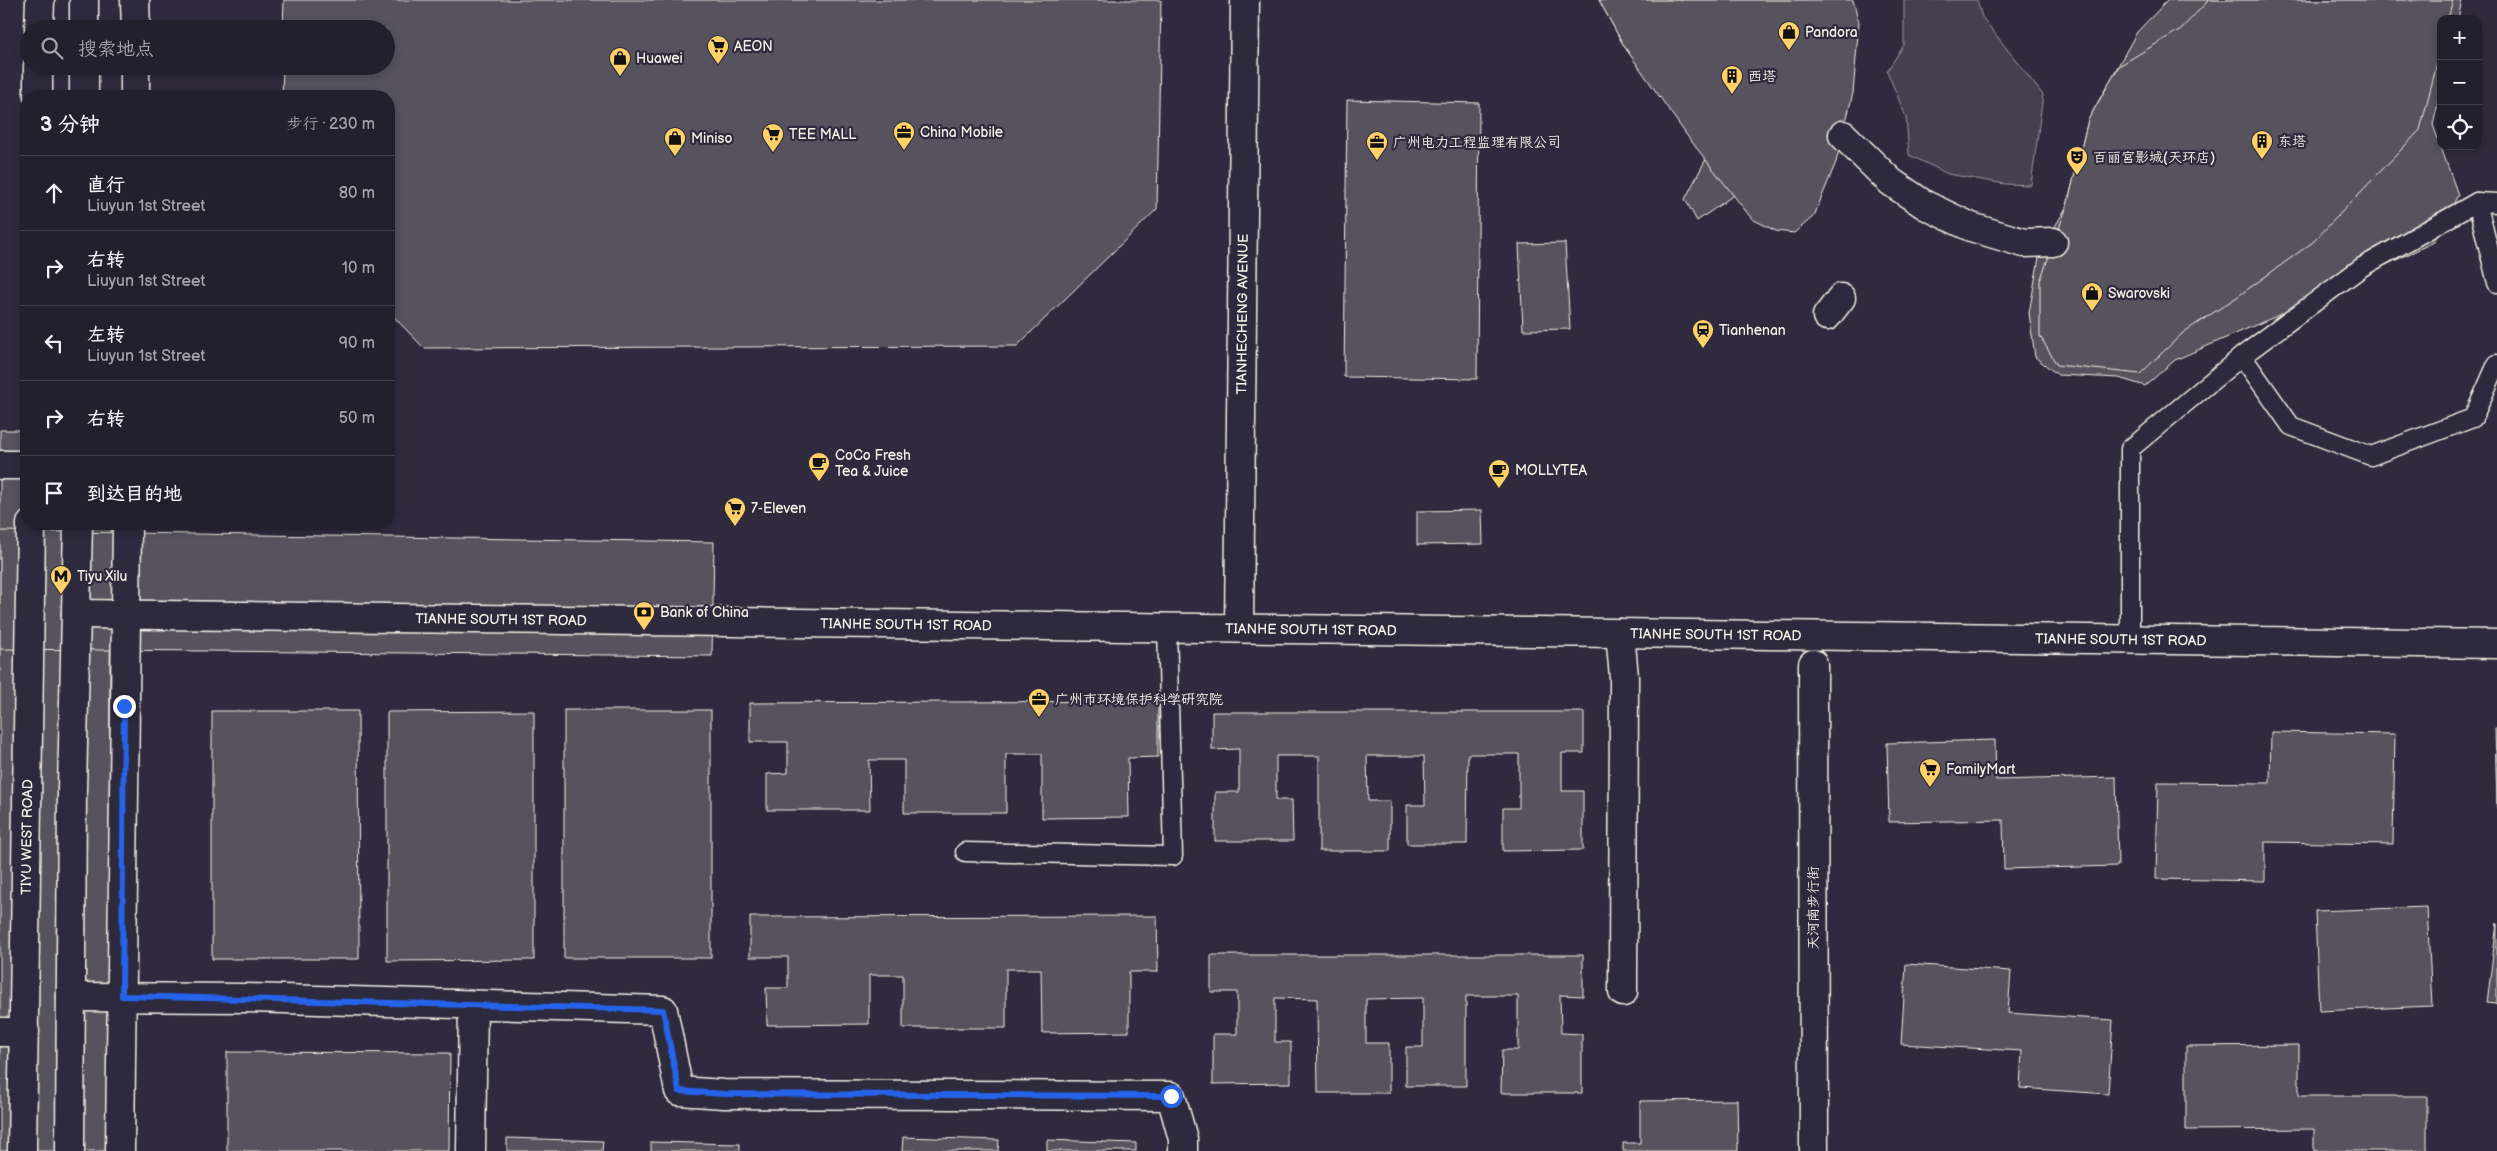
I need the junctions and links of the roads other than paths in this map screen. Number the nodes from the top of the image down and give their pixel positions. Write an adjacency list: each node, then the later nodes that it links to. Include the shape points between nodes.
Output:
1 (40, 0): 5 (street)
2 (84, 0): 6 (street)
3 (135, 0): 7 (street)
4 (1245, 0): 29 (street, TIANHECHENG AVENUE)
5 (39, 20)
6 (84, 20)
7 (136, 20)
8 (38, 75): 11 (street)
9 (84, 75): 12 (street)
10 (135, 75): 13 (street)
11 (38, 90)
12 (84, 90)
13 (135, 90)
14 (1843, 135): 17 (street, via 1891,182 1925,206 1971,227 2024,243)
15 (2477, 202): 16 (lane); 18 (lane); 19 (lane, via 2362,267)
16 (2497, 202)
17 (2053, 242)
18 (2497, 284)
19 (2242, 356): 20 (lane, via 2291,426 2371,456 2473,418); 31 (lane, via 2130,449)
20 (2497, 364)
21 (0, 465): 22 (street)
22 (20, 465)
23 (31, 530): 39 (street, TIYU WEST ROAD)
24 (78, 530): 26 (street)
25 (127, 530): 27 (street)
26 (76, 614): 27 (street, TIANHE SOUTH 1ST ROAD); 37 (street)
27 (125, 614): 28 (street, TIANHE SOUTH 1ST ROAD); 36 (street)
28 (1167, 626): 29 (street, TIANHE SOUTH 1ST ROAD); 34 (lane, via 1174,856)
29 (1239, 628): 30 (street, TIANHE SOUTH 1ST ROAD)
30 (1620, 633): 31 (street, TIANHE SOUTH 1ST ROAD); 35 (street, via 1624,677)
31 (2130, 639): 32 (street, TIANHE SOUTH 1ST ROAD)
32 (2497, 644)
33 (1813, 664): 45 (street, 天河南步行街)
34 (965, 852)
35 (1623, 992)
36 (122, 996): 37 (street); 38 (street); 42 (street)
37 (71, 997): 41 (street)
38 (473, 1006): 43 (street); 44 (street, via 663,1010 679,1091 724,1094 1171,1096 1183,1139)
39 (12, 1032): 40 (street, TIYU WEST ROAD)
40 (22, 1151)
41 (70, 1151)
42 (120, 1151)
43 (471, 1151)
44 (1183, 1151)
45 (1814, 1151)

